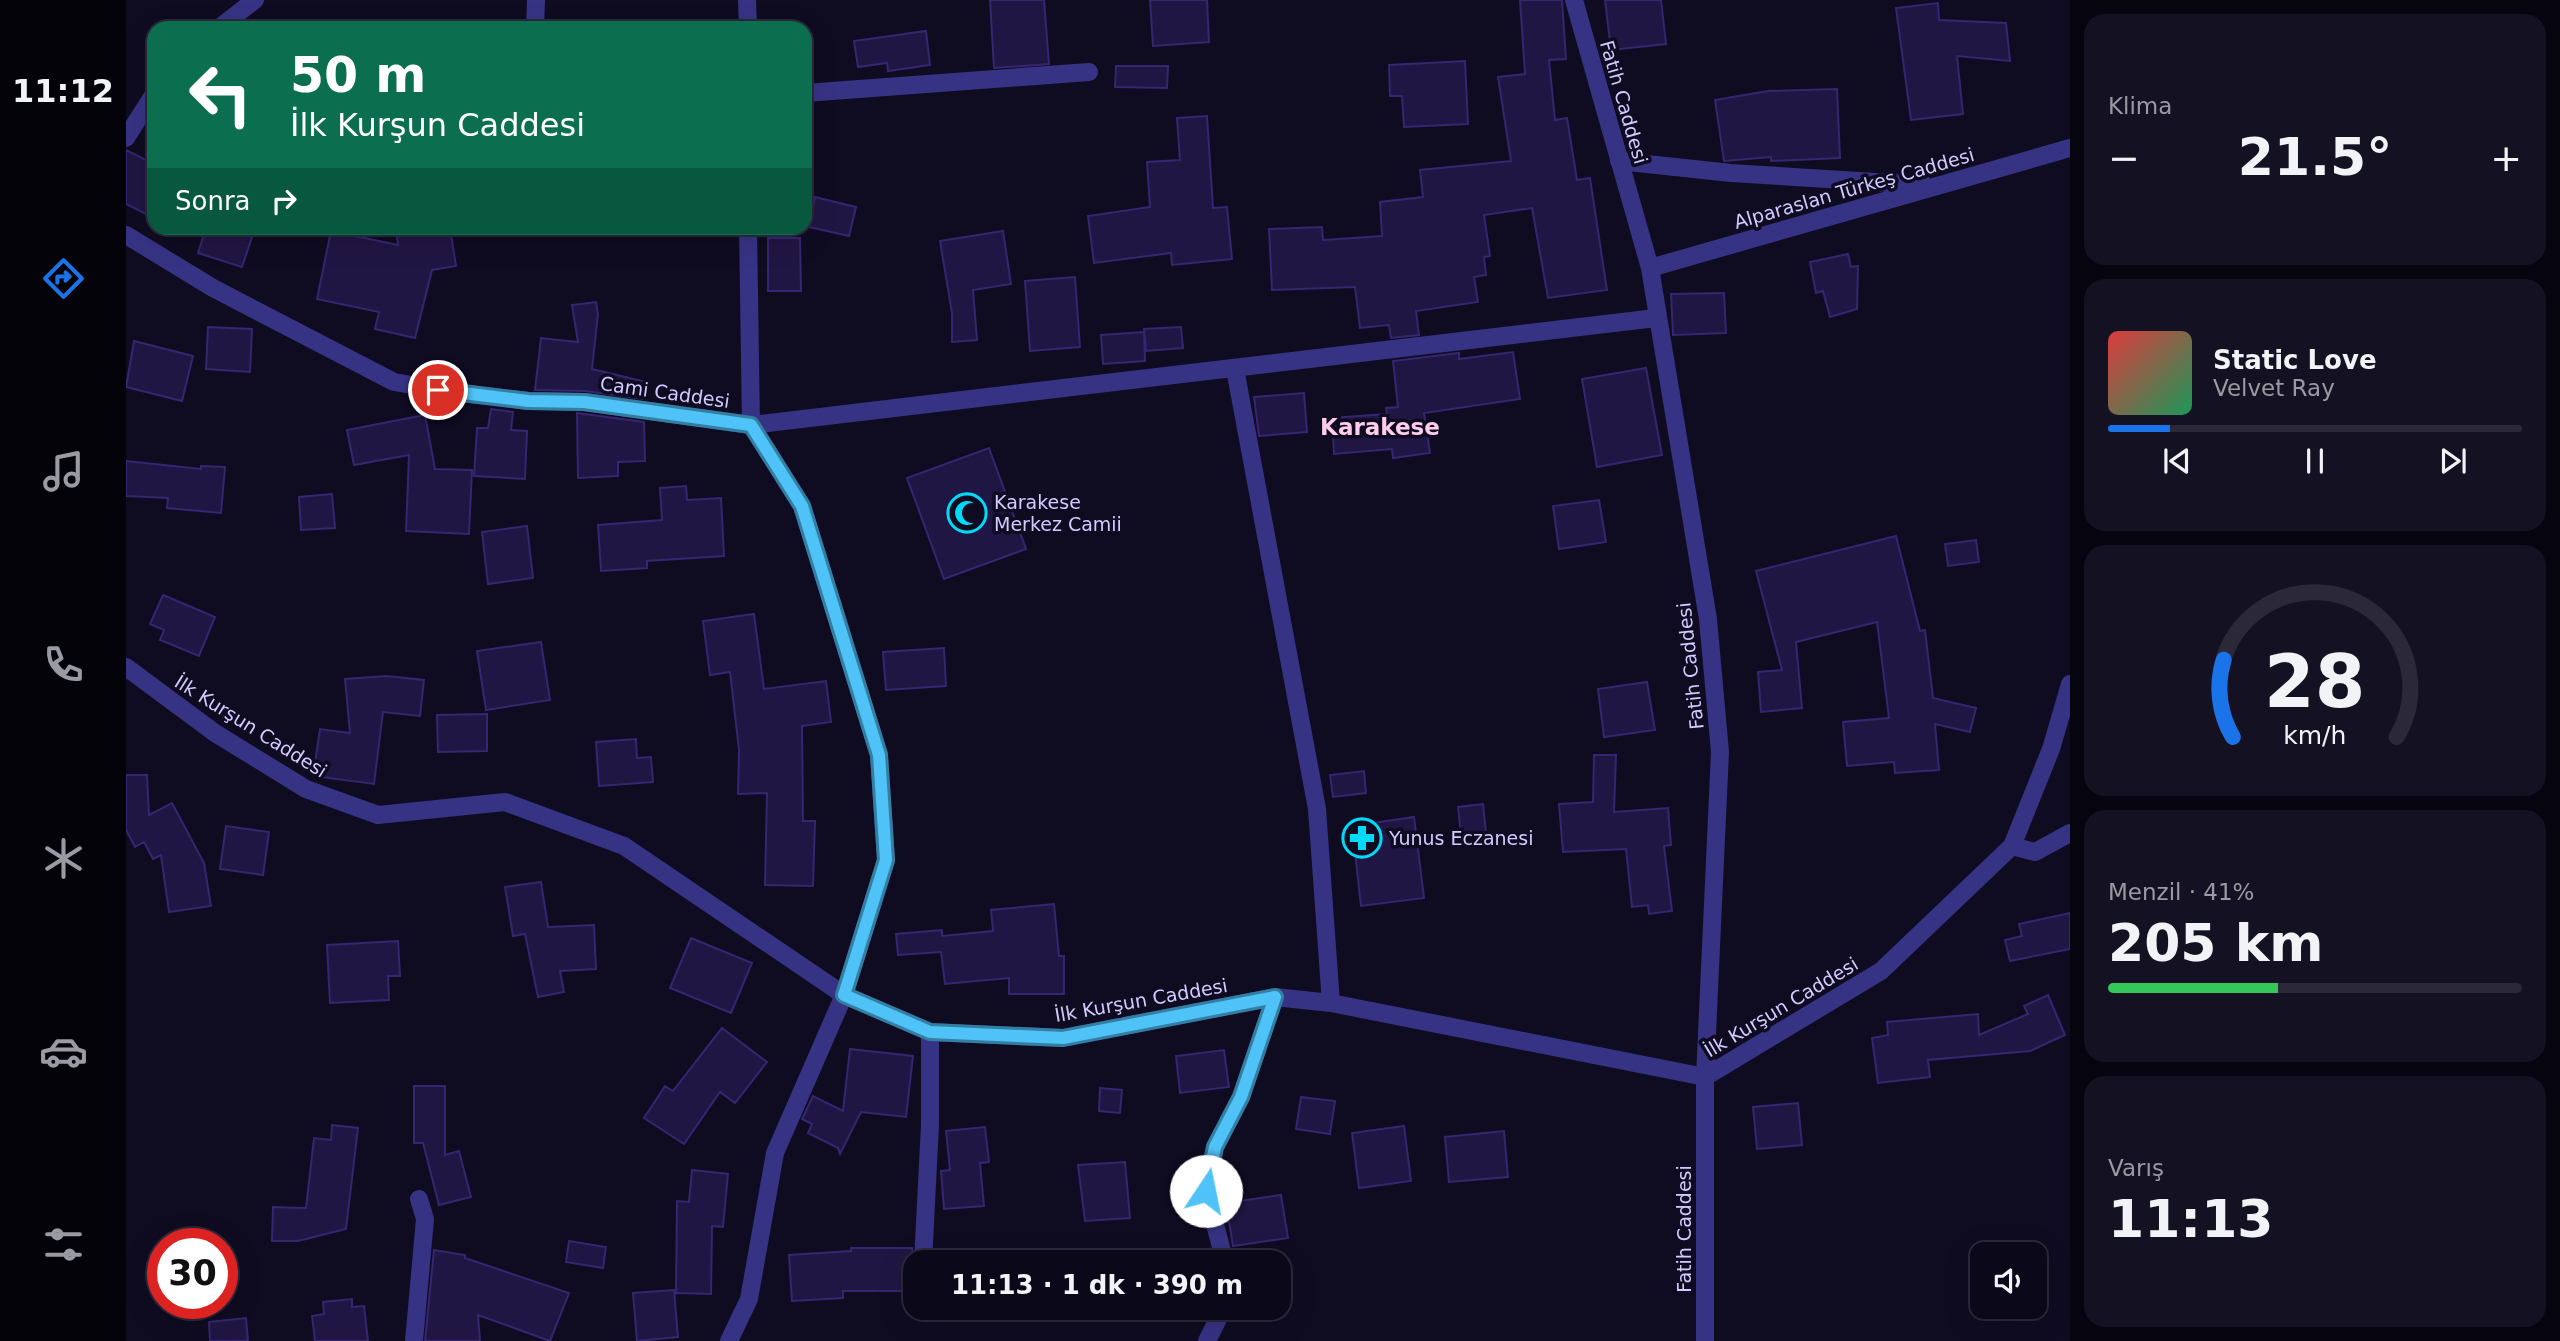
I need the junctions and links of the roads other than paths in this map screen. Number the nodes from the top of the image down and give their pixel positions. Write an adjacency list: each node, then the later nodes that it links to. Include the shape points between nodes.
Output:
1 (255, 0): 5 (street)
2 (536, 0): 6 (street)
3 (747, 0): 7 (street)
4 (1574, 0): 13 (street, Fatih Caddesi)
5 (228, 21)
6 (535, 21)
7 (748, 21)
8 (1089, 72): 9 (street)
9 (812, 92)
10 (147, 105): 11 (street)
11 (126, 138)
12 (2070, 148): 14 (street, Alparaslan Türkeş Caddesi)
13 (1619, 161): 14 (street, via 1731,173); 17 (street, Fatih Caddesi)
14 (1938, 185): 17 (street, Alparaslan Türkeş Caddesi)
15 (126, 235): 20 (street, Cami Caddesi, via 213,288 394,382)
16 (748, 235): 20 (street)
17 (1650, 268): 18 (street, Fatih Caddesi)
18 (1656, 318): 19 (street, Cami Caddesi); 30 (street, Fatih Caddesi, via 1708,619 1720,752)
19 (1234, 369): 20 (street, Cami Caddesi); 28 (street, via 1317,809)
20 (751, 425): 26 (street, via 802,506 879,755 886,860)
21 (126, 667): 26 (street, İlk Kurşun Caddesi, via 215,733 306,789 378,815 505,802 624,846)
22 (2070, 684): 23 (street); 25 (street, via 2051,749)
23 (2070, 691)
24 (2070, 833): 25 (street, via 2035,852)
25 (2012, 846): 30 (street, İlk Kurşun Caddesi, via 1881,971)
26 (844, 995): 29 (street, İlk Kurşun Caddesi); 36 (street, via 775,1153 749,1299)
27 (1275, 997): 28 (street, İlk Kurşun Caddesi); 29 (street, İlk Kurşun Caddesi, via 1063,1038); 33 (street, via 1241,1097 1215,1147 1206,1191)
28 (1331, 1003): 30 (street, İlk Kurşun Caddesi)
29 (930, 1032): 32 (street)
30 (1705, 1077): 38 (street, Fatih Caddesi)
31 (419, 1199): 35 (street, via 425,1219)
32 (924, 1250)
33 (1222, 1250)
34 (1218, 1320): 37 (street)
35 (414, 1341)
36 (729, 1341)
37 (1207, 1341)
38 (1706, 1341)

